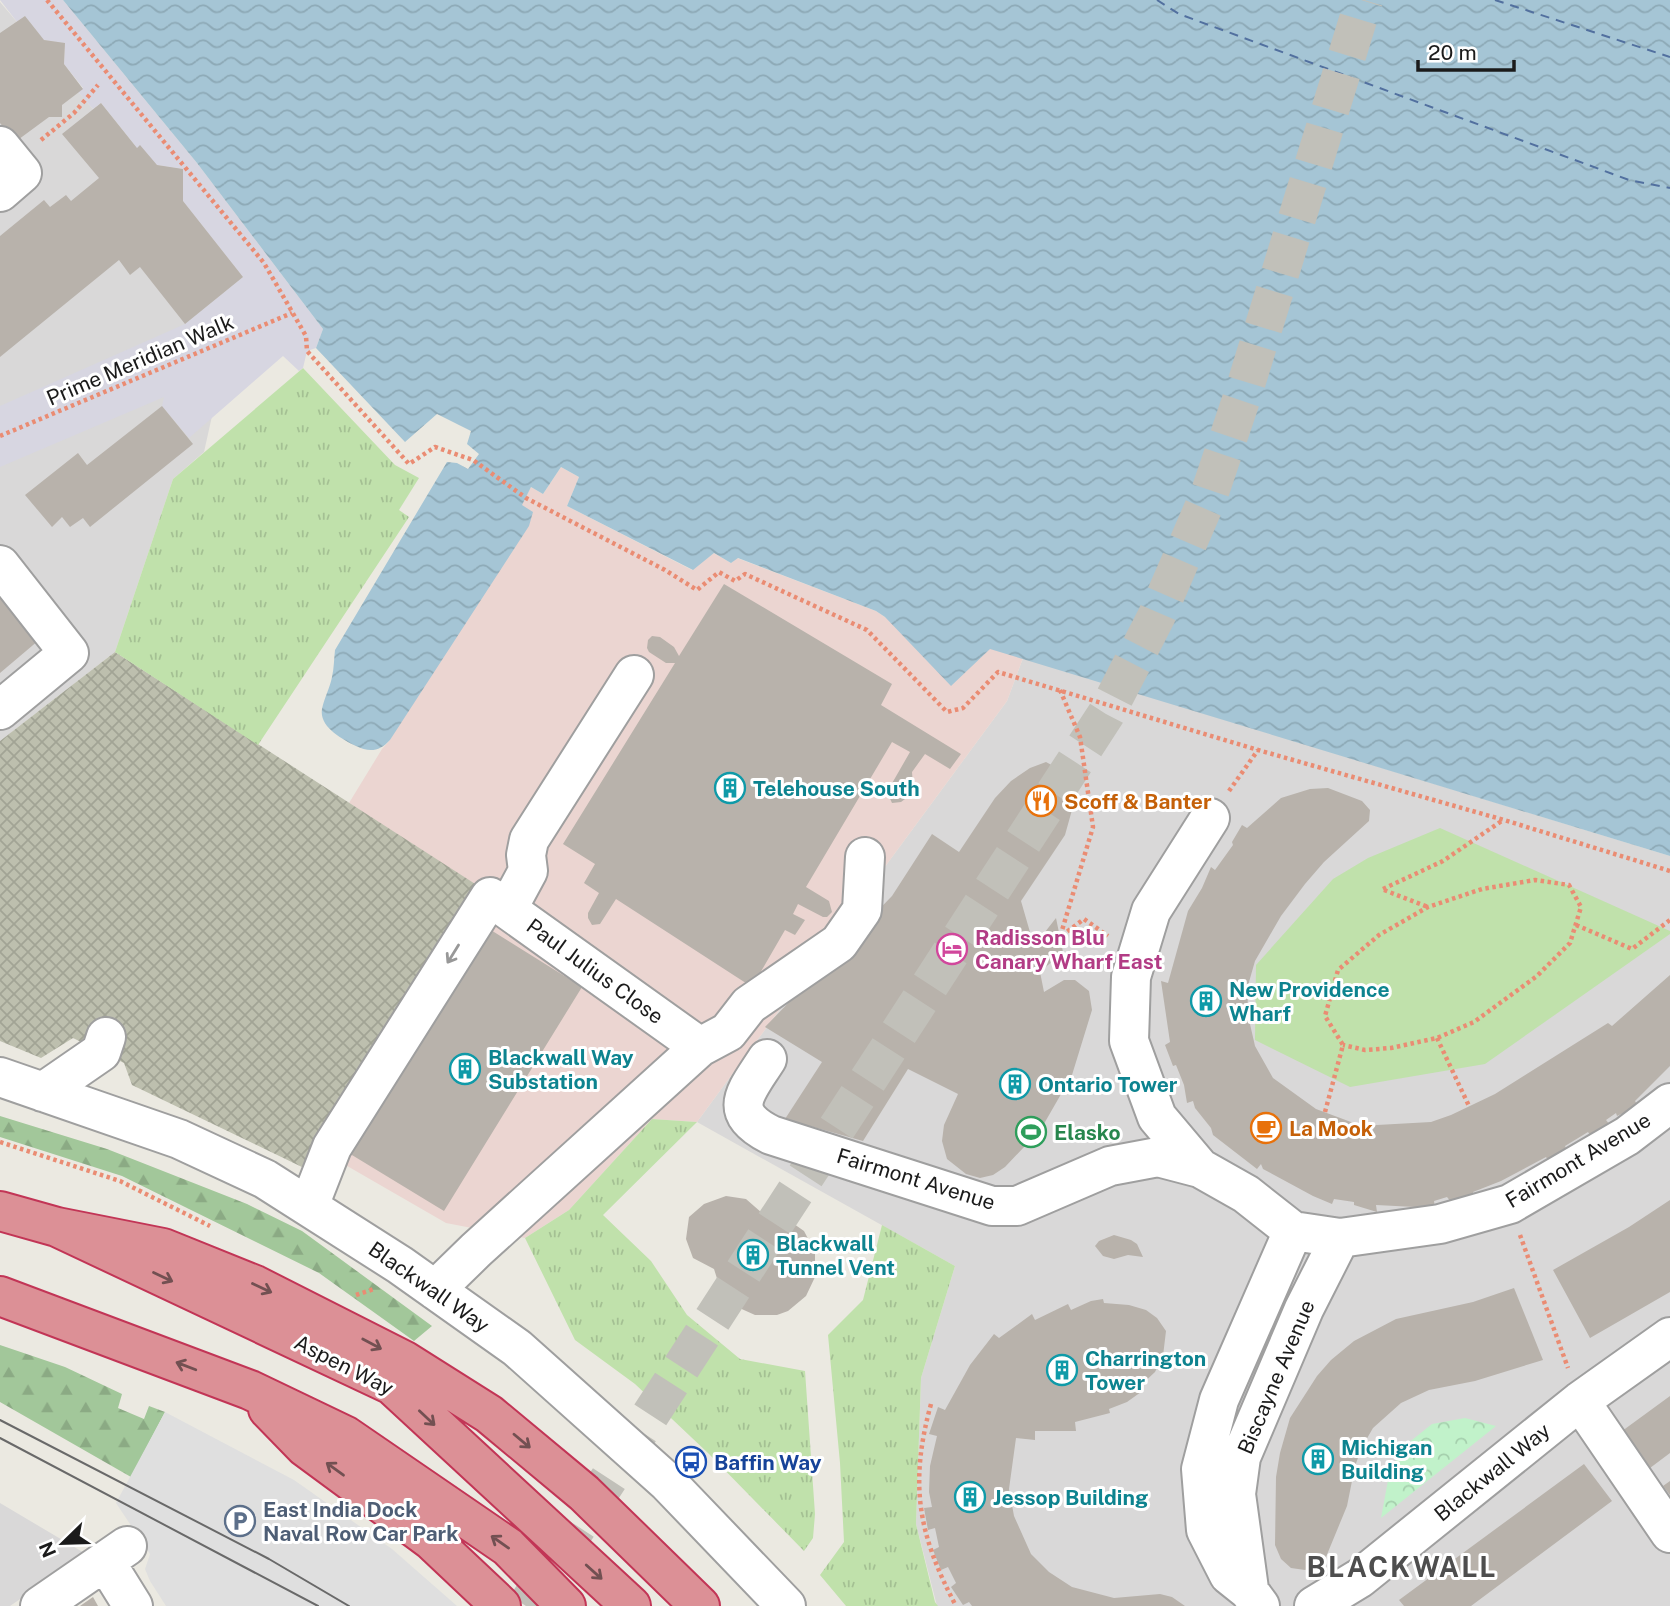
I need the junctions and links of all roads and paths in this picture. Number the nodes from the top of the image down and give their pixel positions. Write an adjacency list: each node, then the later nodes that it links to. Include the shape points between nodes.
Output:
1 (47, 0): 4 (path, via 264,263)
2 (98, 85): 3 (path, via 74,113)
3 (4, 167)
4 (292, 313): 5 (path, Prime Meridian Walk); 8 (path, via 306,336 307,351 409,464 435,447 473,460 526,498 697,590 719,572 736,581 745,574 867,629 947,712 963,708 998,672)
5 (0, 436)
6 (0, 565): 9 (street, via 69,653)
7 (634, 675): 16 (street, via 529,840 528,870)
8 (1060, 690): 10 (path); 19 (path, via 1080,737 1093,827 1060,937 1084,919)
9 (0, 710)
10 (1258, 750): 11 (path); 12 (path)
11 (1210, 818): 19 (street, via 1151,911)
12 (1504, 820): 14 (path); 15 (path, via 1443,861 1383,889)
13 (865, 857): 23 (street, via 862,910 839,943 749,1006 728,1032)
14 (1670, 871)
15 (1428, 907): 18 (path, via 1482,889 1535,880 1569,885 1581,907); 22 (path, via 1379,935 1338,970 1325,1016)
16 (508, 908): 23 (street, Paul Julius Close); 33 (street, Paul Julius Close, one-way to 33, via 490,897 332,1147)
17 (1670, 920): 18 (path, via 1632,949)
18 (1576, 925): 21 (path, via 1570,943 1537,976 1474,1022)
19 (1138, 956): 31 (street, via 1131,977 1129,1041 1157,1117)
20 (106, 1037): 26 (street, via 101,1052)
21 (1437, 1038): 22 (path, via 1365,1050); 28 (path)
22 (1343, 1045): 29 (path)
23 (700, 1047): 40 (street)
24 (767, 1059): 31 (street, Fairmont Avenue, via 744,1100 744,1113 755,1127 992,1206 1017,1206 1110,1166 1134,1161 1158,1157)
25 (0, 1077): 26 (street, Blackwall Way)
26 (43, 1092): 33 (street, Blackwall Way, via 179,1139 265,1179)
27 (1670, 1102): 32 (street, Fairmont Avenue, via 1627,1136)
28 (1469, 1106)
29 (1325, 1112)
30 (0, 1142): 36 (path, via 120,1181)
31 (1200, 1168): 37 (street, Fairmont Avenue, via 1246,1194)
32 (1510, 1204): 38 (street, Fairmont Avenue, via 1440,1224); 44 (path)
33 (309, 1206): 39 (street, Blackwall Way)
34 (0, 1211): 35 (highway, Aspen Way)
35 (57, 1227): 54 (highway, Aspen Way, one-way to 54, via 392,1385); 55 (highway, one-way to 55, via 163,1248 256,1285 405,1361 489,1414 542,1458)
36 (220, 1231)
37 (1293, 1231): 38 (street, Fairmont Avenue); 49 (street, Biscayne Avenue, via 1219,1400 1201,1469 1206,1530 1229,1575)
38 (1340, 1238): 49 (street, Biscayne Avenue, via 1304,1308 1241,1457 1236,1494)
39 (400, 1265): 40 (street, Blackwall Way); 42 (path, via 377,1288)
40 (435, 1290): 56 (street, Blackwall Way, via 517,1348 667,1482)
41 (0, 1296): 45 (highway, one-way to 41)
42 (352, 1296)
43 (1670, 1337): 46 (street, Blackwall Way)
44 (1566, 1362)
45 (250, 1390): 52 (highway, one-way to 45, via 431,1540 305,1447); 53 (highway, one-way to 45, via 508,1548 346,1436)
46 (1580, 1401): 48 (street); 58 (street, Blackwall Way, via 1360,1578)
47 (931, 1404): 57 (path, via 923,1431 920,1510 930,1551)
48 (1670, 1533)
49 (1255, 1599)
50 (40, 1606): 51 (street, via 116,1554)
51 (133, 1606)
52 (501, 1606)
53 (566, 1606)
54 (631, 1606)
55 (700, 1606)
56 (786, 1606)
57 (956, 1606)
58 (1314, 1606)

